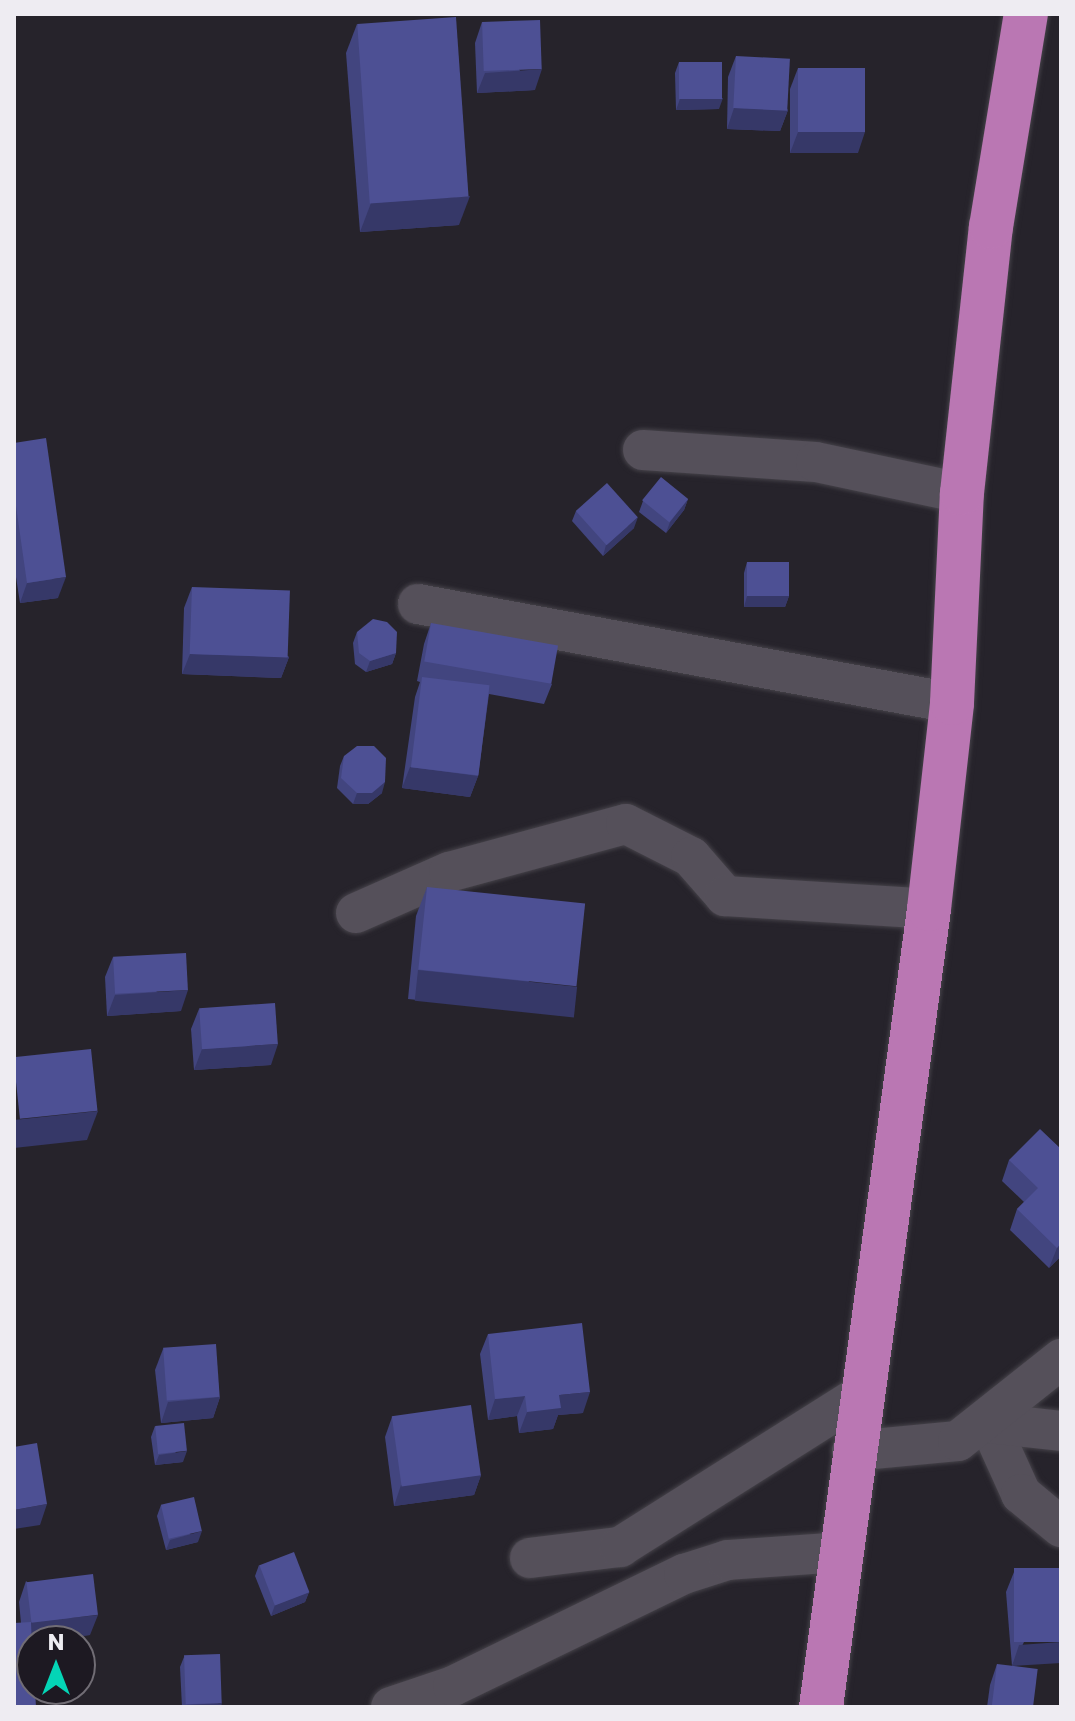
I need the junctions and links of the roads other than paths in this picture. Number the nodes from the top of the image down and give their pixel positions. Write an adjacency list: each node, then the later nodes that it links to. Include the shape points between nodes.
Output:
1 (1026, 14): 3 (highway, via 991,227)
2 (643, 450): 3 (street, via 816,462)
3 (962, 493): 5 (highway)
4 (418, 604): 5 (street)
5 (952, 703): 6 (highway)
6 (929, 909): 7 (street, via 725,896 691,857 626,824 449,872); 9 (highway)
7 (356, 913)
8 (1061, 1359): 10 (street, via 1036,1373)
9 (860, 1395): 12 (highway); 15 (street, via 620,1547)
10 (989, 1423): 11 (street); 12 (street, via 958,1441); 13 (street, via 1021,1494)
11 (1061, 1431)
12 (852, 1451): 14 (highway)
13 (1061, 1527)
14 (842, 1552): 16 (street, via 728,1560 684,1574 453,1686); 17 (highway)
15 (530, 1558)
16 (391, 1707)
17 (821, 1707)

